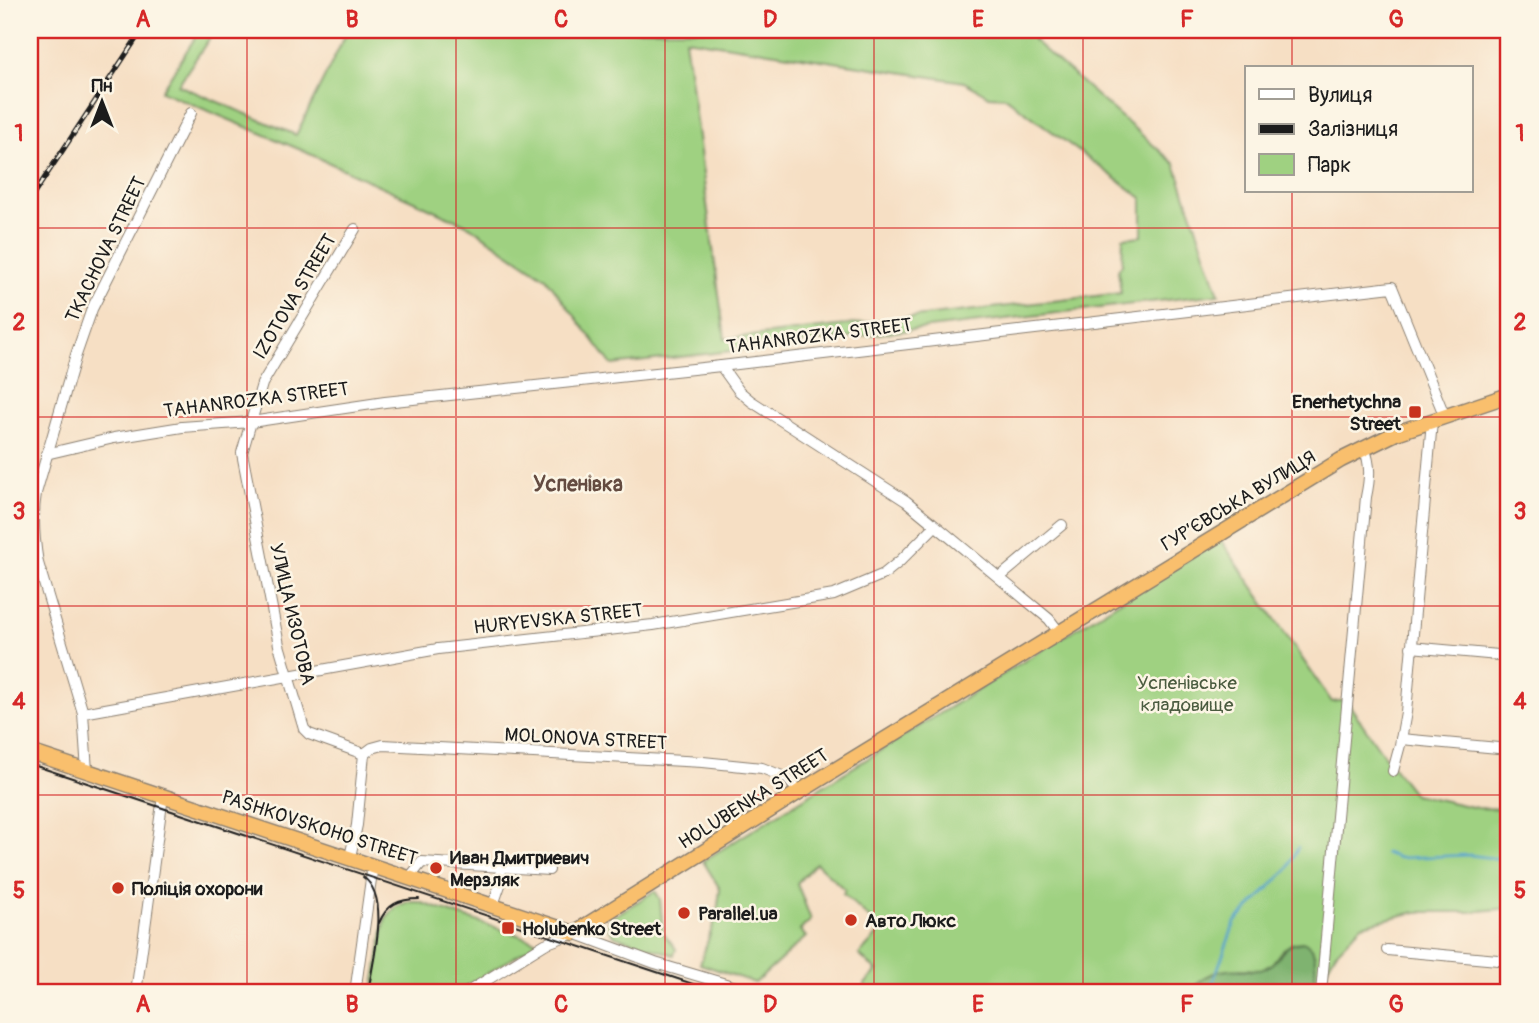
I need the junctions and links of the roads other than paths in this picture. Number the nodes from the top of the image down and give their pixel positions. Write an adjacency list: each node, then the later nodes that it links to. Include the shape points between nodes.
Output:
1 (191, 113): 8 (street, TKACHOVA STREET, via 92,309)
2 (355, 229): 6 (street, IZOTOVA STREET, via 262,384)
3 (721, 366): 5 (street, TAHANROZKA STREET, via 1392,287); 6 (street, TAHANROZKA STREET, via 385,402); 11 (street, via 751,401 889,489)
4 (1509, 395): 5 (highway)
5 (1438, 419): 7 (highway, ГУР’ЄВСЬКА ВУЛИЦЯ); 14 (street)
6 (251, 422): 8 (street, TAHANROZKA STREET, via 155,431); 16 (street, УЛИЦА ИЗОТОВА, via 243,444 243,463)
7 (1364, 447): 13 (highway, ГУР’ЄВСЬКА ВУЛИЦЯ); 39 (street, via 1370,476)
8 (46, 454): 9 (street, TKACHOVA STREET)
9 (33, 492): 17 (street, TKACHOVA STREET, via 38,563)
10 (1062, 525): 12 (street)
11 (934, 526): 12 (street); 16 (street, HURYEVSKA STREET, via 884,573 834,595 665,624 438,649)
12 (1000, 577): 13 (street)
13 (1059, 632): 24 (highway, HOLUBENKA STREET)
14 (1411, 647): 15 (street); 18 (street)
15 (1509, 656)
16 (288, 674): 17 (street, HURYEVSKA STREET); 21 (street, УЛИЦА ИЗОТОВА, via 306,732)
17 (83, 713): 22 (street, TKACHOVA STREET)
18 (1401, 739): 19 (street); 23 (street)
19 (1509, 749)
20 (30, 752): 22 (highway, PASHKOVSKOHO STREET)
21 (365, 754): 24 (street, MOLONOVA STREET, via 383,745 703,762 769,771 787,778); 26 (street)
22 (87, 771): 25 (highway, PASHKOVSKOHO STREET)
23 (1393, 771)
24 (799, 792): 32 (highway, HOLUBENKA STREET)
25 (163, 796): 26 (highway, PASHKOVSKOHO STREET); 35 (street)
26 (350, 857): 27 (highway, PASHKOVSKOHO STREET)
27 (373, 864): 30 (highway, PASHKOVSKOHO STREET); 36 (street)
28 (501, 867): 29 (street); 30 (street, via 422,862); 31 (street)
29 (549, 870)
30 (410, 877): 31 (highway, PASHKOVSKOHO STREET)
31 (493, 905): 32 (highway, PASHKOVSKOHO STREET)
32 (574, 933): 37 (street, HOLUBENKA STREET, via 545,944); 38 (street, PASHKOVSKOHO STREET)
33 (1387, 950): 34 (street)
34 (1509, 961)
35 (136, 993)
36 (355, 993)
37 (466, 993)
38 (756, 993)
39 (1321, 993)

